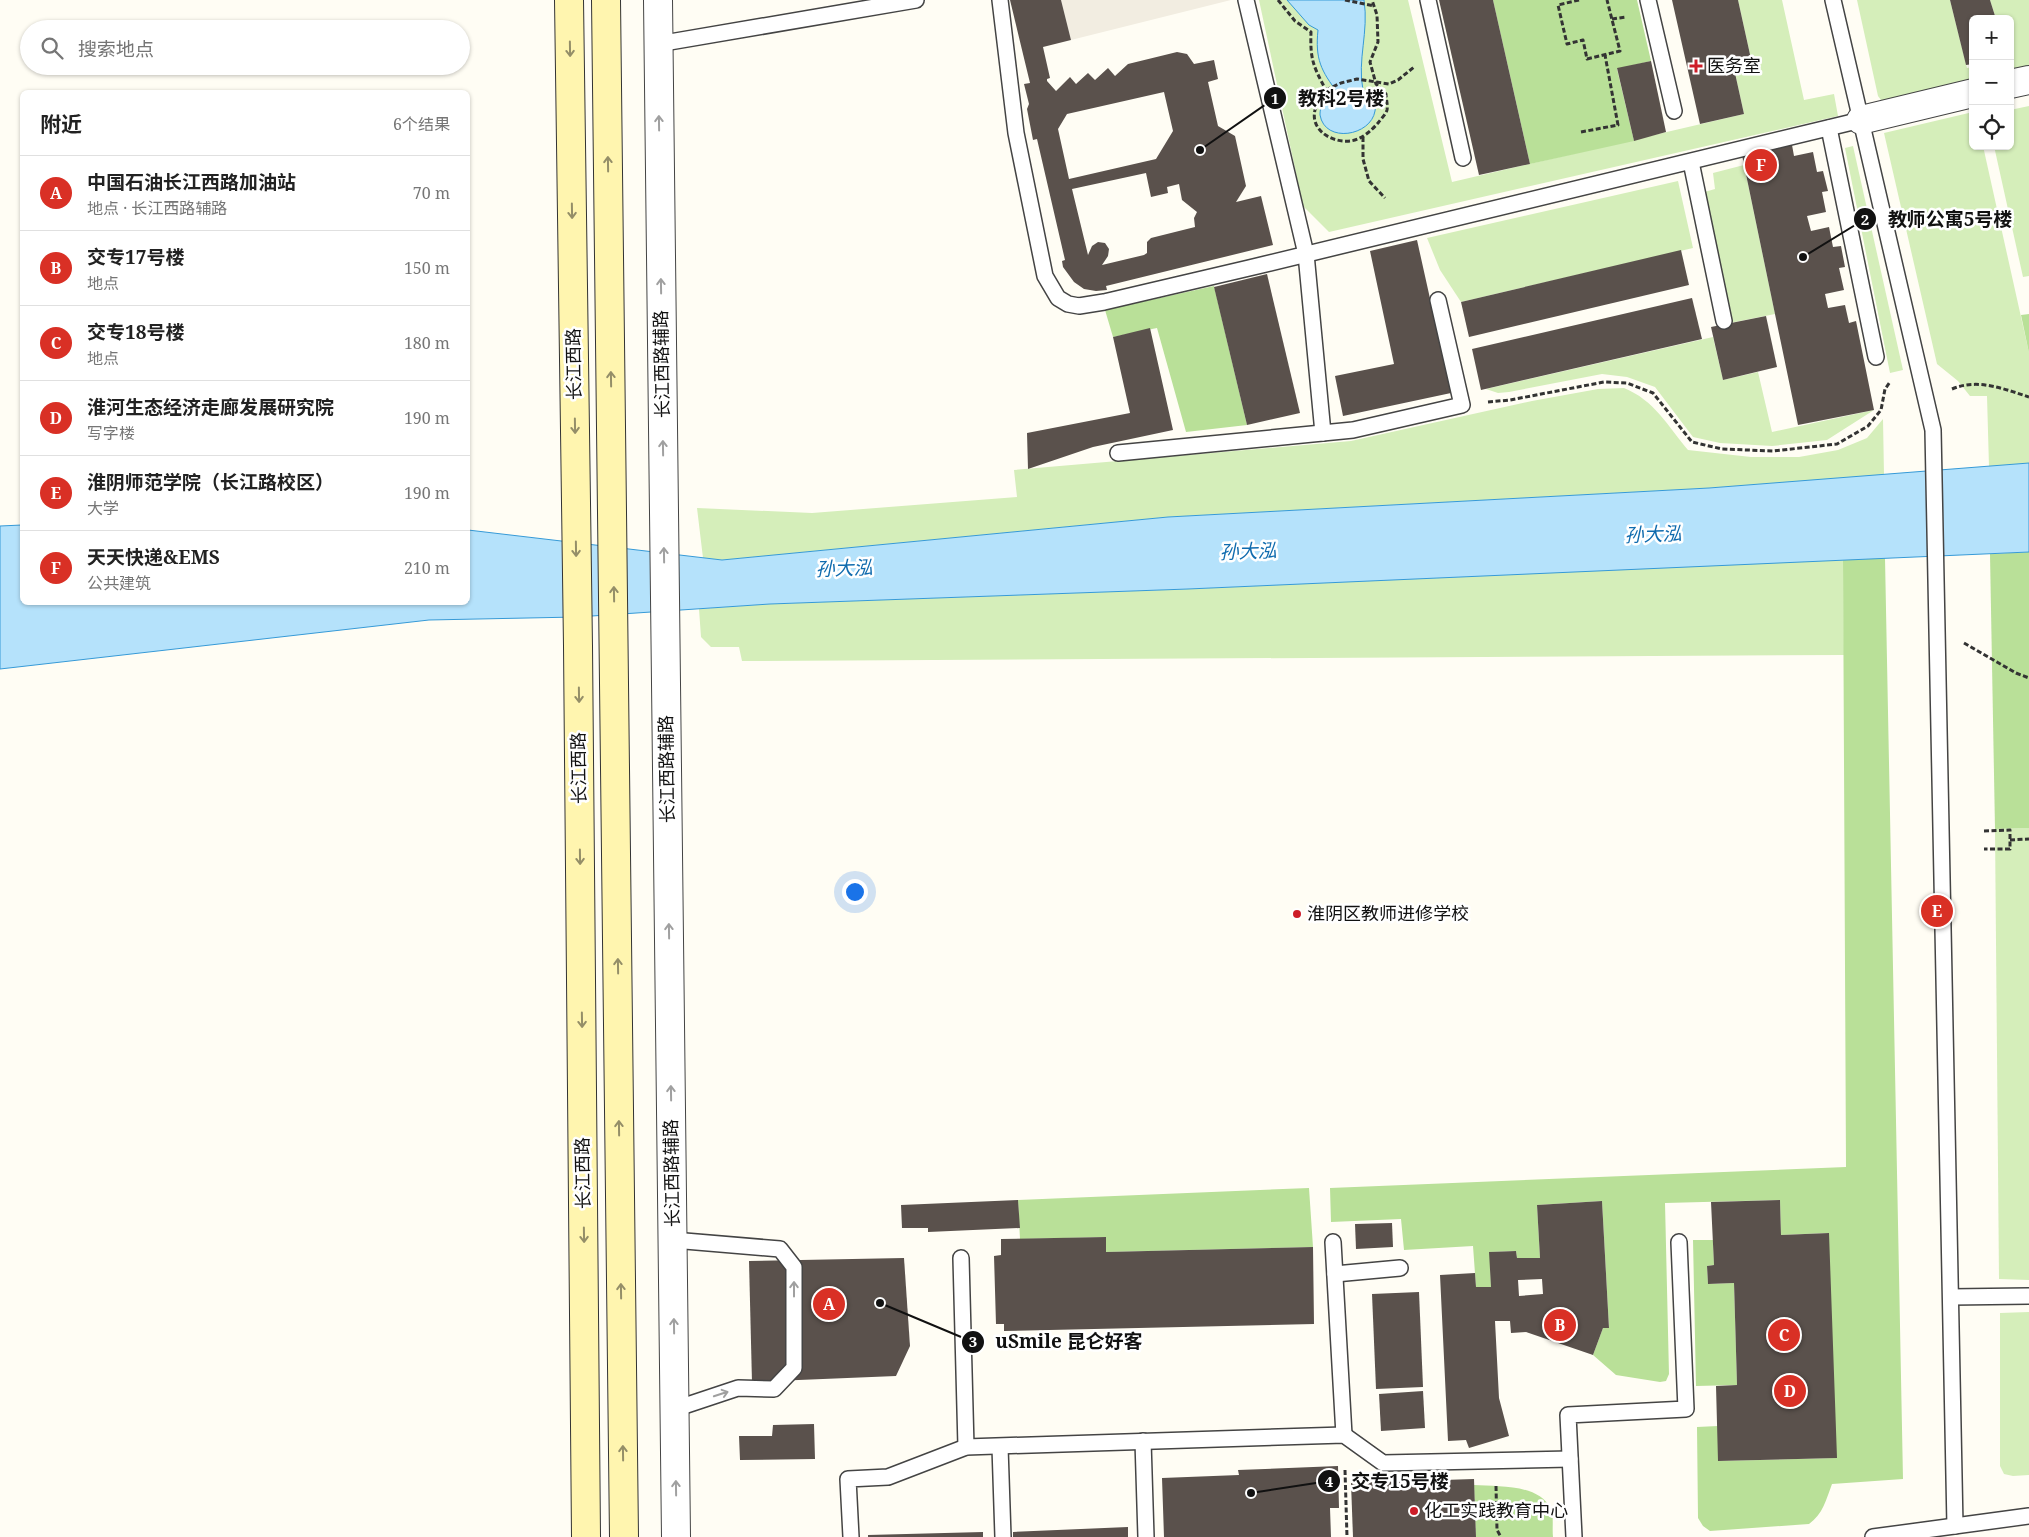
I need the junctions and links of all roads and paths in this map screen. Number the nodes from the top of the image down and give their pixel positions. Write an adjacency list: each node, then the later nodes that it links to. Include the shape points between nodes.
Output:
1 (569, 0): 65 (main road, 长江西路, one-way to 65)
2 (606, 0): 66 (main road, 长江西路, one-way to 2)
3 (658, 0): 16 (street, 长江西路辅路)
4 (916, 0): 16 (lane)
5 (1000, 0): 32 (lane, via 1014,70 1016,133 1045,276 1058,298 1079,306 1104,302)
6 (1246, 0): 32 (lane)
7 (1278, 0): 22 (path, via 1295,21 1311,32 1310,54 1314,68)
8 (1345, 0): 15 (path)
9 (1372, 0): 15 (path)
10 (1428, 0): 18 (lane)
11 (1579, 0): 17 (path, via 1558,5 1567,44 1583,40 1587,59)
12 (1607, 0): 17 (path, via 1620,52)
13 (1648, 0): 24 (lane)
14 (1833, 0): 25 (lane)
15 (1374, 6): 21 (path, via 1378,42 1370,62)
16 (658, 44): 48 (street, 长江西路辅路, one-way to 16)
17 (1605, 55): 27 (path, via 1618,125)
18 (1441, 60): 21 (path, via 1416,66 1389,84); 29 (lane)
19 (2029, 80): 20 (street)
20 (2014, 83)
21 (1376, 84): 22 (path, via 1357,79); 28 (path, via 1386,94 1386,111)
22 (1328, 89): 28 (path, via 1314,112 1316,124 1334,140 1350,141)
23 (1969, 94): 25 (street)
24 (1674, 111)
25 (1860, 120): 26 (lane); 36 (lane)
26 (1830, 128): 30 (lane); 35 (lane)
27 (1581, 132)
28 (1362, 137): 31 (path, via 1369,181)
29 (1463, 158)
30 (1691, 162): 32 (lane); 34 (lane)
31 (1384, 198)
32 (1306, 254): 40 (lane)
33 (1438, 300): 39 (lane)
34 (1724, 321)
35 (1876, 357)
36 (1919, 372): 38 (lane); 39 (path, via 1894,376 1885,389 1881,410 1868,426 1836,444 1773,451 1722,449 1692,442 1653,393 1627,383 1604,382 1510,400)
37 (2029, 397): 38 (path, via 1989,384 1960,386)
38 (1926, 401): 42 (lane, via 1932,430)
39 (1462, 404): 40 (lane, via 1353,430)
40 (1323, 433): 41 (lane)
41 (1118, 452)
42 (1938, 627): 43 (path); 55 (lane)
43 (2029, 678)
44 (1984, 831): 46 (path, via 2010,830)
45 (2029, 839): 46 (path)
46 (2010, 840): 47 (path, via 2010,849)
47 (1984, 849)
48 (673, 1240): 56 (street, 长江西路辅路, one-way to 48); 56 (lane, one-way to 48, via 738,1388 774,1389 794,1368 794,1267 780,1249)
49 (1333, 1242): 53 (lane)
50 (1679, 1242): 61 (lane, via 1686,1409 1568,1415)
51 (962, 1258): 60 (lane)
52 (1400, 1268): 53 (lane)
53 (1334, 1274): 57 (lane)
54 (2029, 1296): 55 (lane)
55 (1951, 1297): 64 (lane)
56 (675, 1408): 67 (street, 长江西路辅路, one-way to 56)
57 (1344, 1435): 58 (lane); 62 (lane, via 1383,1464); 71 (path)
58 (1144, 1442): 59 (lane); 70 (lane)
59 (1000, 1446): 60 (lane); 69 (lane)
60 (966, 1447): 68 (lane, via 888,1477 848,1479)
61 (1570, 1459): 62 (lane); 73 (lane)
62 (1495, 1461): 72 (path, via 1497,1530)
63 (2029, 1516): 64 (lane)
64 (1955, 1526): 74 (lane)
65 (586, 1537)
66 (624, 1537)
67 (676, 1537)
68 (851, 1537)
69 (1003, 1537)
70 (1146, 1537)
71 (1347, 1537)
72 (1501, 1537)
73 (1574, 1537)
74 (1873, 1537)

